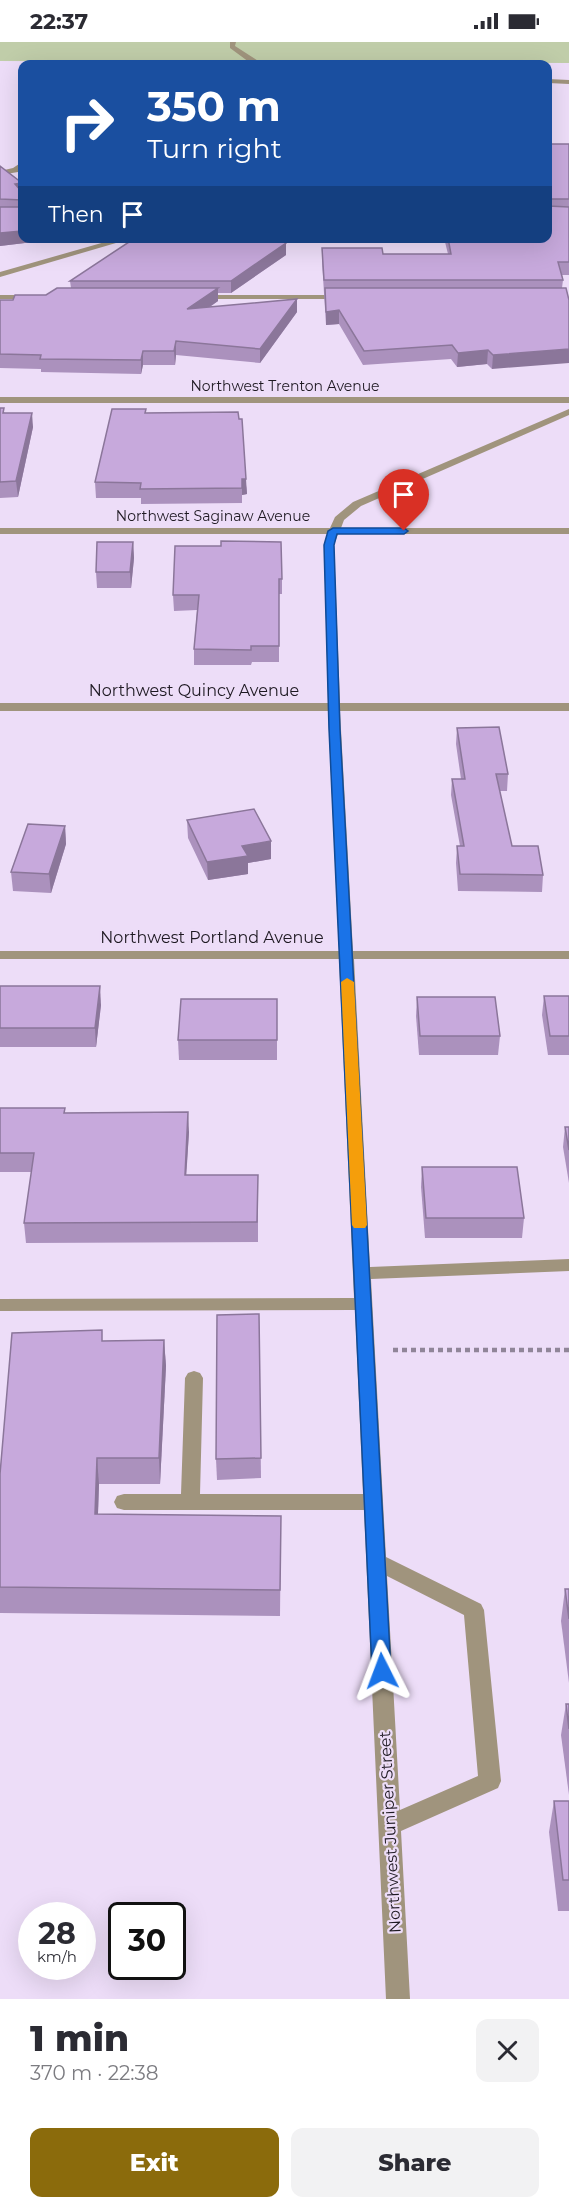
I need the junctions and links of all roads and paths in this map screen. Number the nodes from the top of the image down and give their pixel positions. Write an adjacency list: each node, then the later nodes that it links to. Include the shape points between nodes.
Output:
1 (234, 42): 2 (street, via 232,47)
2 (250, 60)
3 (552, 81): 4 (street)
4 (569, 82)
5 (18, 167): 6 (street)
6 (0, 172)
7 (112, 243): 8 (street)
8 (0, 275)
9 (0, 297): 10 (street)
10 (47, 297)
11 (190, 297): 12 (street)
12 (356, 297)
13 (0, 400): 14 (street, Northwest Trenton Avenue)
14 (569, 400)
15 (569, 412): 17 (street, via 357,504 339,519)
16 (0, 531): 17 (street, Northwest Saginaw Avenue)
17 (333, 531): 18 (street, Northwest Saginaw Avenue); 20 (street, Northwest Juniper Street, via 329,545)
18 (569, 531)
19 (0, 707): 20 (street, Northwest Quincy Avenue)
20 (334, 707): 21 (street, Northwest Quincy Avenue); 23 (street, Northwest Juniper Street)
21 (569, 707)
22 (0, 955): 23 (street, Northwest Portland Avenue)
23 (346, 955): 24 (street, Northwest Portland Avenue); 26 (street, Northwest Juniper Street)
24 (569, 955)
25 (569, 1265): 26 (street)
26 (362, 1273): 27 (street, Northwest Juniper Street)
27 (363, 1304): 28 (street); 29 (street, Northwest Juniper Street)
28 (0, 1305)
29 (366, 1349): 30 (path); 34 (street, Northwest Juniper Street)
30 (569, 1350)
31 (194, 1378): 33 (street)
32 (124, 1502): 33 (street)
33 (190, 1502): 34 (street)
34 (373, 1502): 35 (street, Northwest Juniper Street)
35 (376, 1561): 36 (street, Northwest Juniper Street); 36 (street, via 474,1610 490,1781)
36 (390, 1825): 37 (street, Northwest Juniper Street)
37 (398, 1999)

